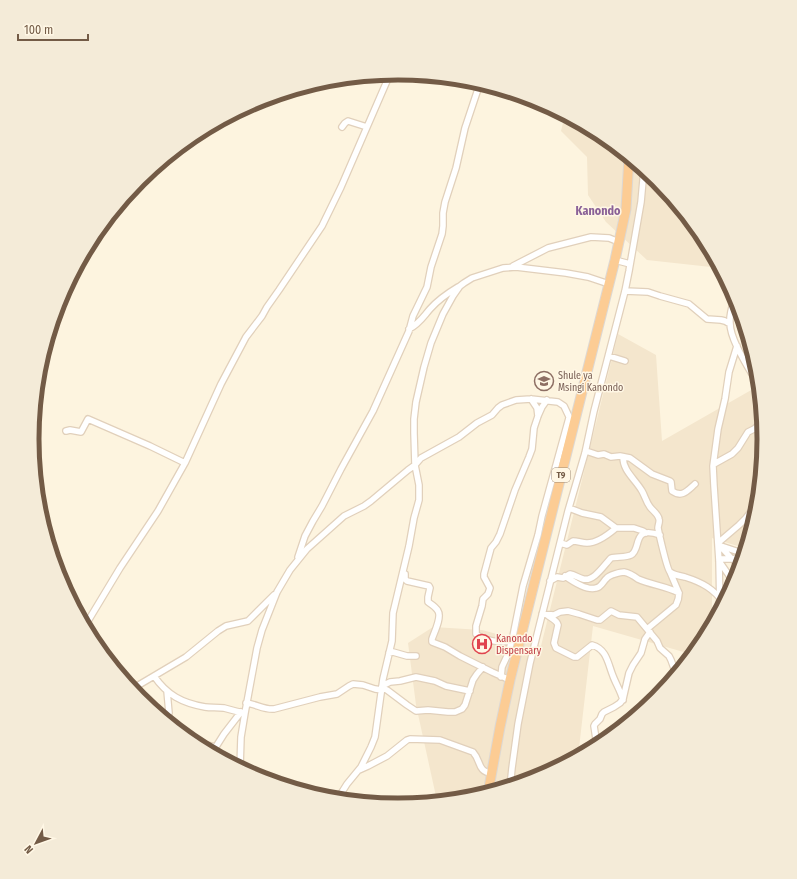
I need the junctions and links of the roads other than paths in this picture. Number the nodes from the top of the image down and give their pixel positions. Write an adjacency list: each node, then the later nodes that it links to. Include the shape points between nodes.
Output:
1 (387, 80): 4 (street)
2 (478, 89): 16 (street, via 443,212 442,234 427,287)
3 (342, 127): 4 (street, via 348,121)
4 (367, 127): 29 (street, via 322,226 246,337)
5 (629, 163): 7 (highway, T9, via 626,209)
6 (643, 176): 9 (street)
7 (619, 242): 8 (highway, T9); 10 (street, via 609,238 586,238 548,248)
8 (615, 260): 9 (street); 11 (highway, T9)
9 (630, 264): 13 (street)
10 (511, 267): 11 (street, via 580,275); 12 (street, via 472,278)
11 (609, 284): 24 (highway, T9)
12 (460, 286): 16 (street, via 430,308 422,320); 31 (street, via 443,314 424,367 414,420)
13 (625, 291): 15 (street, via 648,292 684,302 707,319); 18 (street)
14 (733, 306): 15 (street)
15 (730, 324): 17 (street)
16 (409, 329): 43 (street, via 373,411 305,536)
17 (737, 346): 20 (street); 30 (street, via 729,372)
18 (609, 356): 19 (street); 27 (street)
19 (625, 361)
20 (752, 373)
21 (531, 399): 22 (street); 23 (street, via 537,408); 31 (street, via 516,400 502,405 488,418 477,423 456,440 421,458)
22 (547, 400): 23 (street); 24 (street, via 564,406)
23 (538, 416): 59 (street, via 532,449 514,490 500,533 489,553 484,577 490,588 483,599 476,632 479,637)
24 (571, 422): 59 (street, via 523,586); 65 (highway, T9)
25 (757, 426): 30 (street, via 748,432 732,454)
26 (66, 432): 29 (street, via 81,432 88,419)
27 (586, 451): 28 (street, via 598,455); 33 (street)
28 (623, 457): 32 (street, via 630,458 652,474 670,481 675,493 684,493); 37 (street, via 628,473 658,516)
29 (184, 462): 57 (street, via 155,516)
30 (714, 464): 39 (street)
31 (415, 465): 43 (street, via 364,506 344,516 316,539); 46 (street, via 420,493)
32 (695, 484)
33 (569, 508): 35 (street, via 601,518); 38 (street)
34 (751, 512): 39 (street)
35 (616, 528): 36 (street, via 634,528); 38 (street, via 592,542 574,541 567,545)
36 (646, 533): 37 (street); 48 (street, via 640,536 632,555 611,558 592,578 584,580 570,574)
37 (660, 535): 47 (street)
38 (560, 543): 50 (street)
39 (719, 545): 40 (street); 42 (street); 44 (street)
40 (740, 552)
41 (738, 558): 42 (street)
42 (732, 559): 44 (street); 45 (street)
43 (297, 560): 51 (street)
44 (719, 560): 49 (street); 53 (street)
45 (736, 564)
46 (404, 569): 60 (street, via 393,613); 62 (street, via 407,581 430,588 428,602 438,610 439,615 432,642 445,646)
47 (670, 572): 52 (street); 53 (street, via 705,585)
48 (565, 576): 50 (street); 52 (street, via 576,584 596,588 608,577 625,572 642,581)
49 (731, 578)
50 (550, 581): 56 (street)
51 (277, 592): 64 (street, via 248,621 226,626 186,657); 71 (street, via 262,630)
52 (679, 593): 58 (street, via 676,605)
53 (719, 596): 54 (street); 55 (street)
54 (721, 599)
55 (719, 602)
56 (544, 615): 58 (street, via 568,611 600,620 611,611 619,615 637,617); 70 (street, via 558,623 554,644 556,648 574,657 592,645 602,651 610,664); 80 (street, via 530,663)
57 (88, 621)
58 (648, 631): 63 (street); 70 (street, via 641,653 633,665)
59 (512, 641): 65 (street, via 502,667)
60 (389, 653): 61 (street); 67 (street)
61 (416, 656)
62 (483, 667): 65 (street); 68 (street, via 473,680)
63 (675, 669)
64 (154, 676): 66 (street); 69 (street)
65 (505, 678): 79 (highway, T9)
66 (137, 686)
67 (382, 688): 68 (street, via 390,682 414,677); 68 (street, via 416,711 448,712 455,712 464,707); 71 (street, via 353,684 337,694 267,710); 78 (street, via 375,736)
68 (470, 690)
69 (167, 691): 72 (street, via 174,697 199,705); 73 (street)
70 (622, 700): 74 (street, via 604,712 595,724)
71 (246, 703): 72 (street)
72 (243, 713): 76 (street); 77 (street)
73 (168, 715)
74 (596, 739)
75 (212, 746): 76 (street)
76 (215, 747)
77 (240, 763)
78 (358, 770): 79 (street, via 386,756 410,739 444,741 473,752 483,771); 82 (street)
79 (492, 774): 81 (highway, T9)
80 (511, 781)
81 (489, 788)
82 (341, 794)

